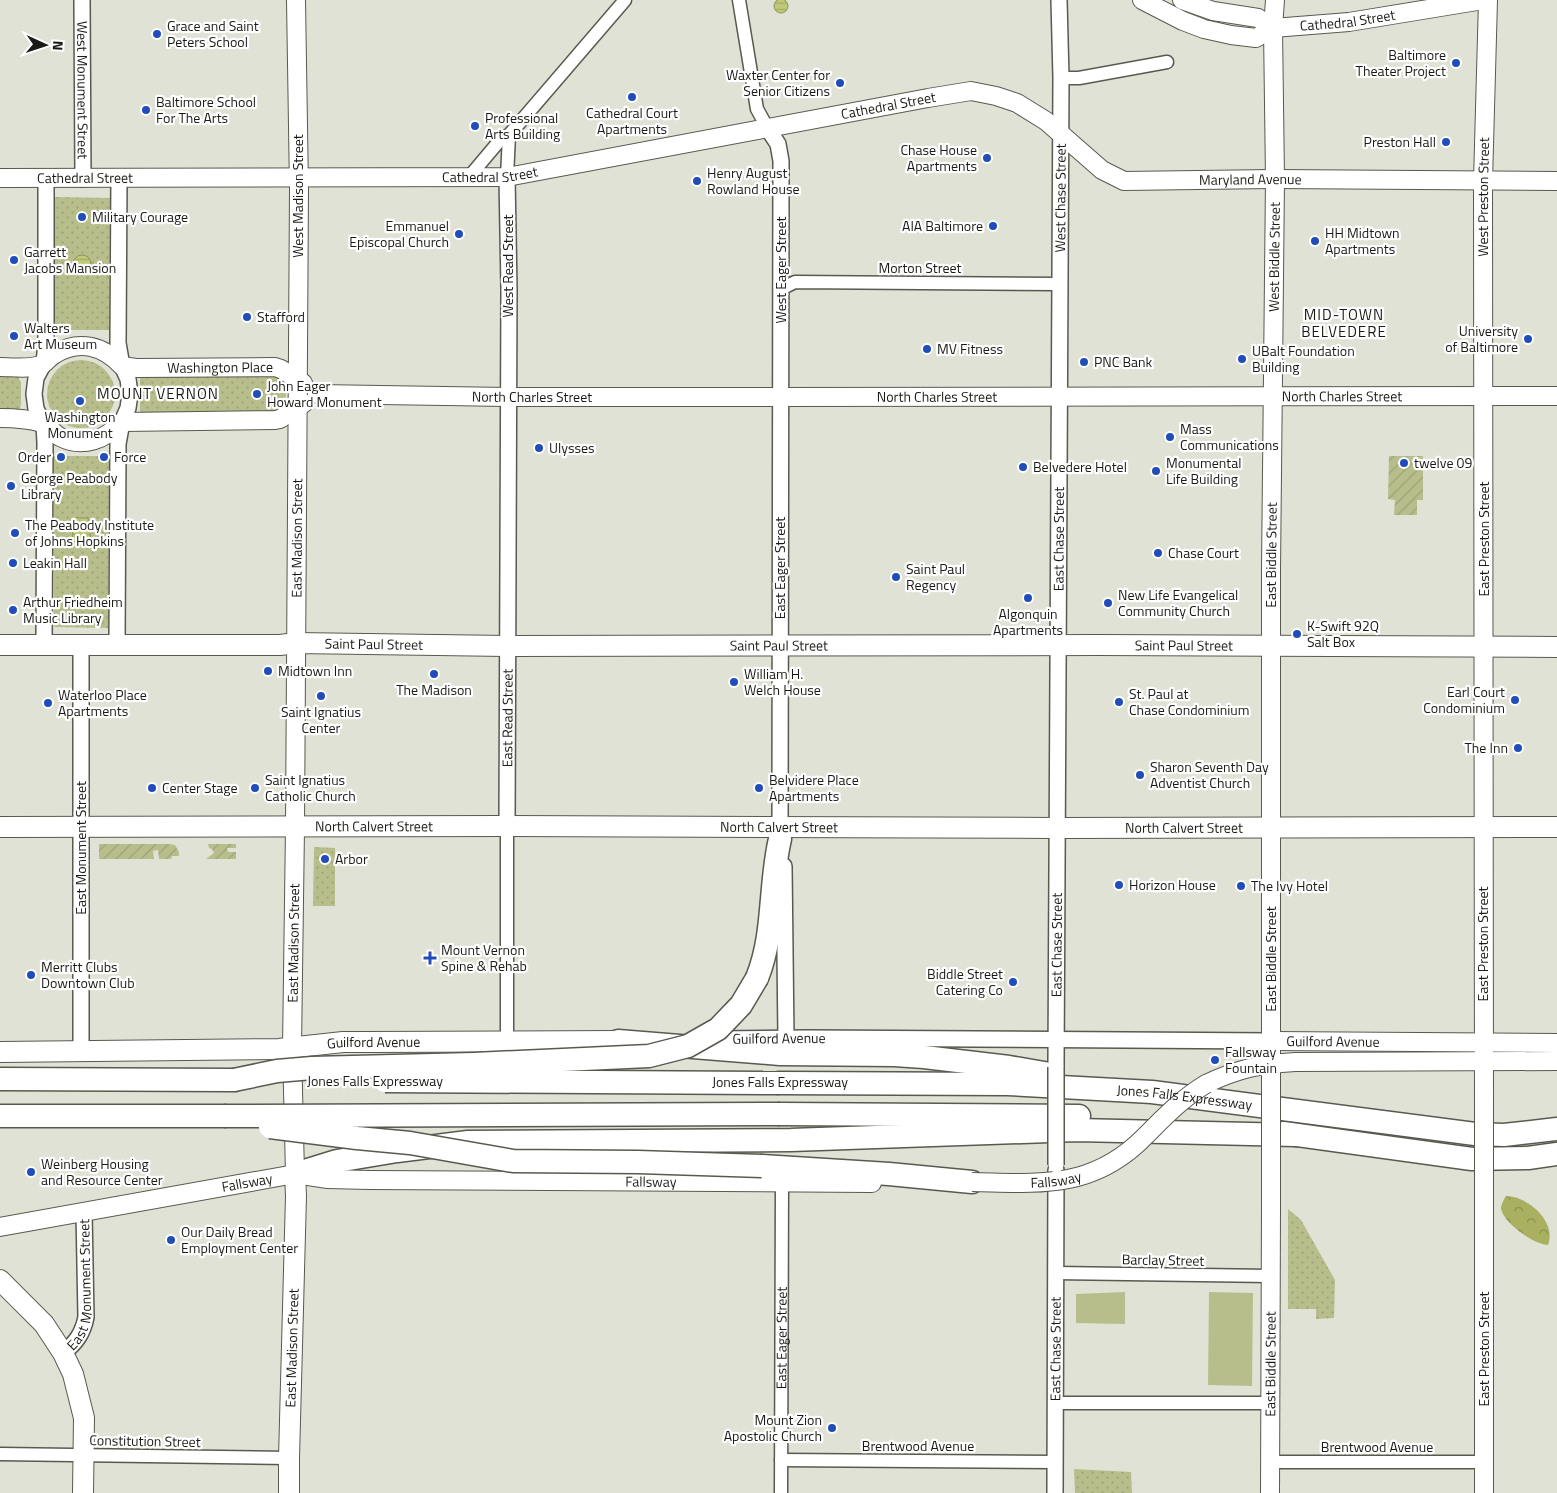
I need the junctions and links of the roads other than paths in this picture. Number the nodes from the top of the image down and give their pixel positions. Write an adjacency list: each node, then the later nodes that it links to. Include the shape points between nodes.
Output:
1 (82, 0): 23 (street, West Monument Street)
2 (296, 0): 21 (main road, West Madison Street)
3 (625, 0): 17 (street)
4 (739, 0): 15 (street, West Eager Street, via 757,109)
5 (1059, 0): 13 (street, West Chase Street)
6 (1142, 0): 11 (main road, via 1183,21 1214,32 1256,38)
7 (1182, 0): 11 (main road, via 1213,11 1258,18)
8 (1275, 0): 11 (main road, West Biddle Street)
9 (1482, 0): 11 (main road, Cathedral Street, via 1349,22)
10 (1488, 0): 26 (main road, West Preston Street)
11 (1273, 28): 25 (main road, West Biddle Street)
12 (1167, 62): 13 (street, via 1079,78)
13 (1061, 78): 16 (street, West Chase Street)
14 (971, 91): 15 (main road, Cathedral Street); 16 (main road, Maryland Avenue, via 1017,103)
15 (768, 129): 19 (main road, Cathedral Street); 29 (street, West Eager Street, via 781,153)
16 (1061, 134): 25 (main road, Maryland Avenue, via 1102,170 1124,180); 28 (street, West Chase Street)
17 (509, 135): 18 (street, via 501,139); 19 (street, West Read Street)
18 (469, 177): 19 (main road, Cathedral Street); 21 (main road, Cathedral Street)
19 (507, 177): 39 (street, West Read Street)
20 (0, 178): 22 (main road, Cathedral Street)
21 (298, 178): 24 (main road, Cathedral Street); 33 (main road, West Madison Street)
22 (46, 179): 23 (main road, Cathedral Street); 30 (street)
23 (83, 179): 24 (main road, Cathedral Street)
24 (119, 179): 31 (street, via 118,343)
25 (1275, 179): 26 (main road, Maryland Avenue); 37 (main road, West Biddle Street)
26 (1484, 181): 27 (main road, Maryland Avenue); 35 (main road, West Preston Street)
27 (1557, 181)
28 (1060, 284): 29 (street, Morton Street, via 795,282); 36 (street, West Chase Street)
29 (781, 289): 40 (street, West Eager Street)
30 (44, 364): 31 (main road, via 64,348 90,346 113,356); 32 (main road, via 27,368); 43 (street, via 36,378 34,394 36,409)
31 (122, 366): 33 (main road, Washington Place, via 282,369); 42 (street, via 130,394)
32 (0, 367)
33 (297, 393): 34 (main road, Washington Place); 34 (main road); 42 (main road, via 280,419 275,420); 44 (main road, East Madison Street)
34 (317, 394): 39 (main road, North Charles Street)
35 (1484, 395): 37 (main road, North Charles Street); 38 (main road, North Charles Street); 53 (main road, East Preston Street)
36 (1059, 396): 37 (main road, North Charles Street); 40 (main road, North Charles Street); 50 (street, East Chase Street)
37 (1273, 396): 52 (main road, East Biddle Street)
38 (1557, 396)
39 (508, 397): 40 (main road, North Charles Street); 51 (street, East Read Street)
40 (781, 397): 49 (street, East Eager Street)
41 (0, 418): 43 (main road, via 19,418)
42 (122, 422): 43 (main road, via 104,437 82,442 61,438); 48 (street, via 118,444)
43 (44, 424): 47 (street)
44 (296, 643): 48 (main road, Saint Paul Street); 51 (main road, Saint Paul Street); 55 (main road, East Madison Street)
45 (81, 644): 47 (main road, Saint Paul Street); 48 (main road, Saint Paul Street); 58 (street, East Monument Street)
46 (0, 645): 47 (main road, Saint Paul Street)
47 (44, 645)
48 (117, 645)
49 (780, 645): 50 (main road, Saint Paul Street); 51 (main road, Saint Paul Street); 63 (street, East Eager Street)
50 (1058, 645): 52 (main road, Saint Paul Street); 62 (street, East Chase Street)
51 (507, 646): 56 (street, East Read Street)
52 (1272, 646): 53 (main road, Saint Paul Street); 59 (main road, East Biddle Street)
53 (1484, 647): 54 (main road, Saint Paul Street); 60 (main road, East Preston Street)
54 (1557, 647)
55 (295, 826): 56 (main road, North Calvert Street); 58 (main road, North Calvert Street); 70 (main road, East Madison Street)
56 (507, 826): 63 (main road, North Calvert Street); 65 (street, East Read Street)
57 (0, 827): 58 (main road, North Calvert Street)
58 (81, 827): 72 (street, East Monument Street)
59 (1272, 827): 60 (main road, North Calvert Street); 62 (main road, North Calvert Street); 68 (main road, East Biddle Street)
60 (1483, 827): 61 (main road, North Calvert Street); 73 (main road, East Preston Street)
61 (1557, 827)
62 (1057, 828): 63 (main road, North Calvert Street); 67 (street, East Chase Street)
63 (780, 833): 64 (street, East Eager Street, via 784,858); 78 (highway, bridge, via 766,952 756,978 741,1005 718,1029 688,1046 620,1058 312,1068)
64 (786, 1038): 66 (street, Guilford Avenue); 67 (street, Guilford Avenue)
65 (508, 1041): 66 (main road, Guilford Avenue); 70 (main road, Guilford Avenue, via 343,1042)
66 (618, 1041): 80 (highway, via 770,1054 924,1057 1009,1067)
67 (1056, 1041): 68 (street, Guilford Avenue); 88 (street, East Chase Street, bridge)
68 (1271, 1041): 73 (main road, Guilford Avenue); 75 (main road, East Biddle Street)
69 (1557, 1043): 73 (main road, Guilford Avenue)
70 (292, 1048): 72 (main road, Guilford Avenue); 86 (main road, East Madison Street)
71 (0, 1052): 72 (main road, Guilford Avenue)
72 (81, 1052)
73 (1484, 1052): 74 (main road, Guilford Avenue); 75 (main road, Guilford Avenue); 104 (main road, East Preston Street, bridge)
74 (1557, 1061)
75 (1271, 1064): 88 (main road, Fallsway, bridge, via 1226,1074 1206,1084 1120,1157 1090,1174); 93 (main road, East Biddle Street, bridge)
76 (0, 1079): 77 (highway, Jones Falls Expressway)
77 (30, 1079): 78 (highway, Jones Falls Expressway); 79 (highway)
78 (234, 1080): 80 (highway, Jones Falls Expressway, bridge, via 1008,1084)
79 (0, 1086)
80 (1152, 1092): 83 (highway, Jones Falls Expressway, via 1475,1134 1527,1134)
81 (0, 1116): 82 (highway, Jones Falls Expressway)
82 (224, 1116): 84 (highway, Jones Falls Expressway, bridge, via 780,1114 1134,1117 1204,1121); 87 (highway, bridge, via 277,1129 410,1142 513,1161 762,1166)
83 (1557, 1129)
84 (1297, 1135): 85 (highway, Jones Falls Expressway, via 1472,1159 1520,1159); 86 (highway, bridge, via 1077,1130 791,1140 468,1142 337,1161)
85 (1557, 1154)
86 (295, 1174): 89 (main road, Fallsway, via 353,1180); 90 (main road, Fallsway); 100 (main road, East Madison Street)
87 (972, 1182): 88 (main road, Fallsway, bridge); 89 (main road, Fallsway)
88 (1056, 1182): 92 (street, East Chase Street)
89 (782, 1183): 101 (street, East Eager Street)
90 (84, 1212): 91 (main road, Fallsway); 95 (street, East Monument Street, via 86,1317 78,1339)
91 (0, 1227)
92 (1056, 1274): 93 (street, Barclay Street); 96 (street, East Chase Street)
93 (1270, 1276): 97 (main road, East Biddle Street)
94 (0, 1280): 95 (main road, East Monument Street, via 44,1324)
95 (63, 1352): 99 (main road, East Monument Street, via 73,1374 84,1418)
96 (1055, 1403): 97 (street); 102 (street, East Chase Street)
97 (1270, 1403): 103 (main road, East Biddle Street)
98 (0, 1454): 99 (street, Constitution Street)
99 (83, 1455): 100 (street, Constitution Street); 105 (main road, East Monument Street)
100 (289, 1458): 106 (main road, East Madison Street)
101 (781, 1460): 102 (street, Brentwood Avenue); 107 (street, East Eager Street)
102 (1055, 1462): 108 (street, East Chase Street)
103 (1270, 1462): 104 (street, Brentwood Avenue); 109 (main road, East Biddle Street)
104 (1484, 1462): 110 (main road, East Preston Street)
105 (83, 1493)
106 (289, 1493)
107 (781, 1493)
108 (1055, 1493)
109 (1270, 1493)
110 (1484, 1493)

